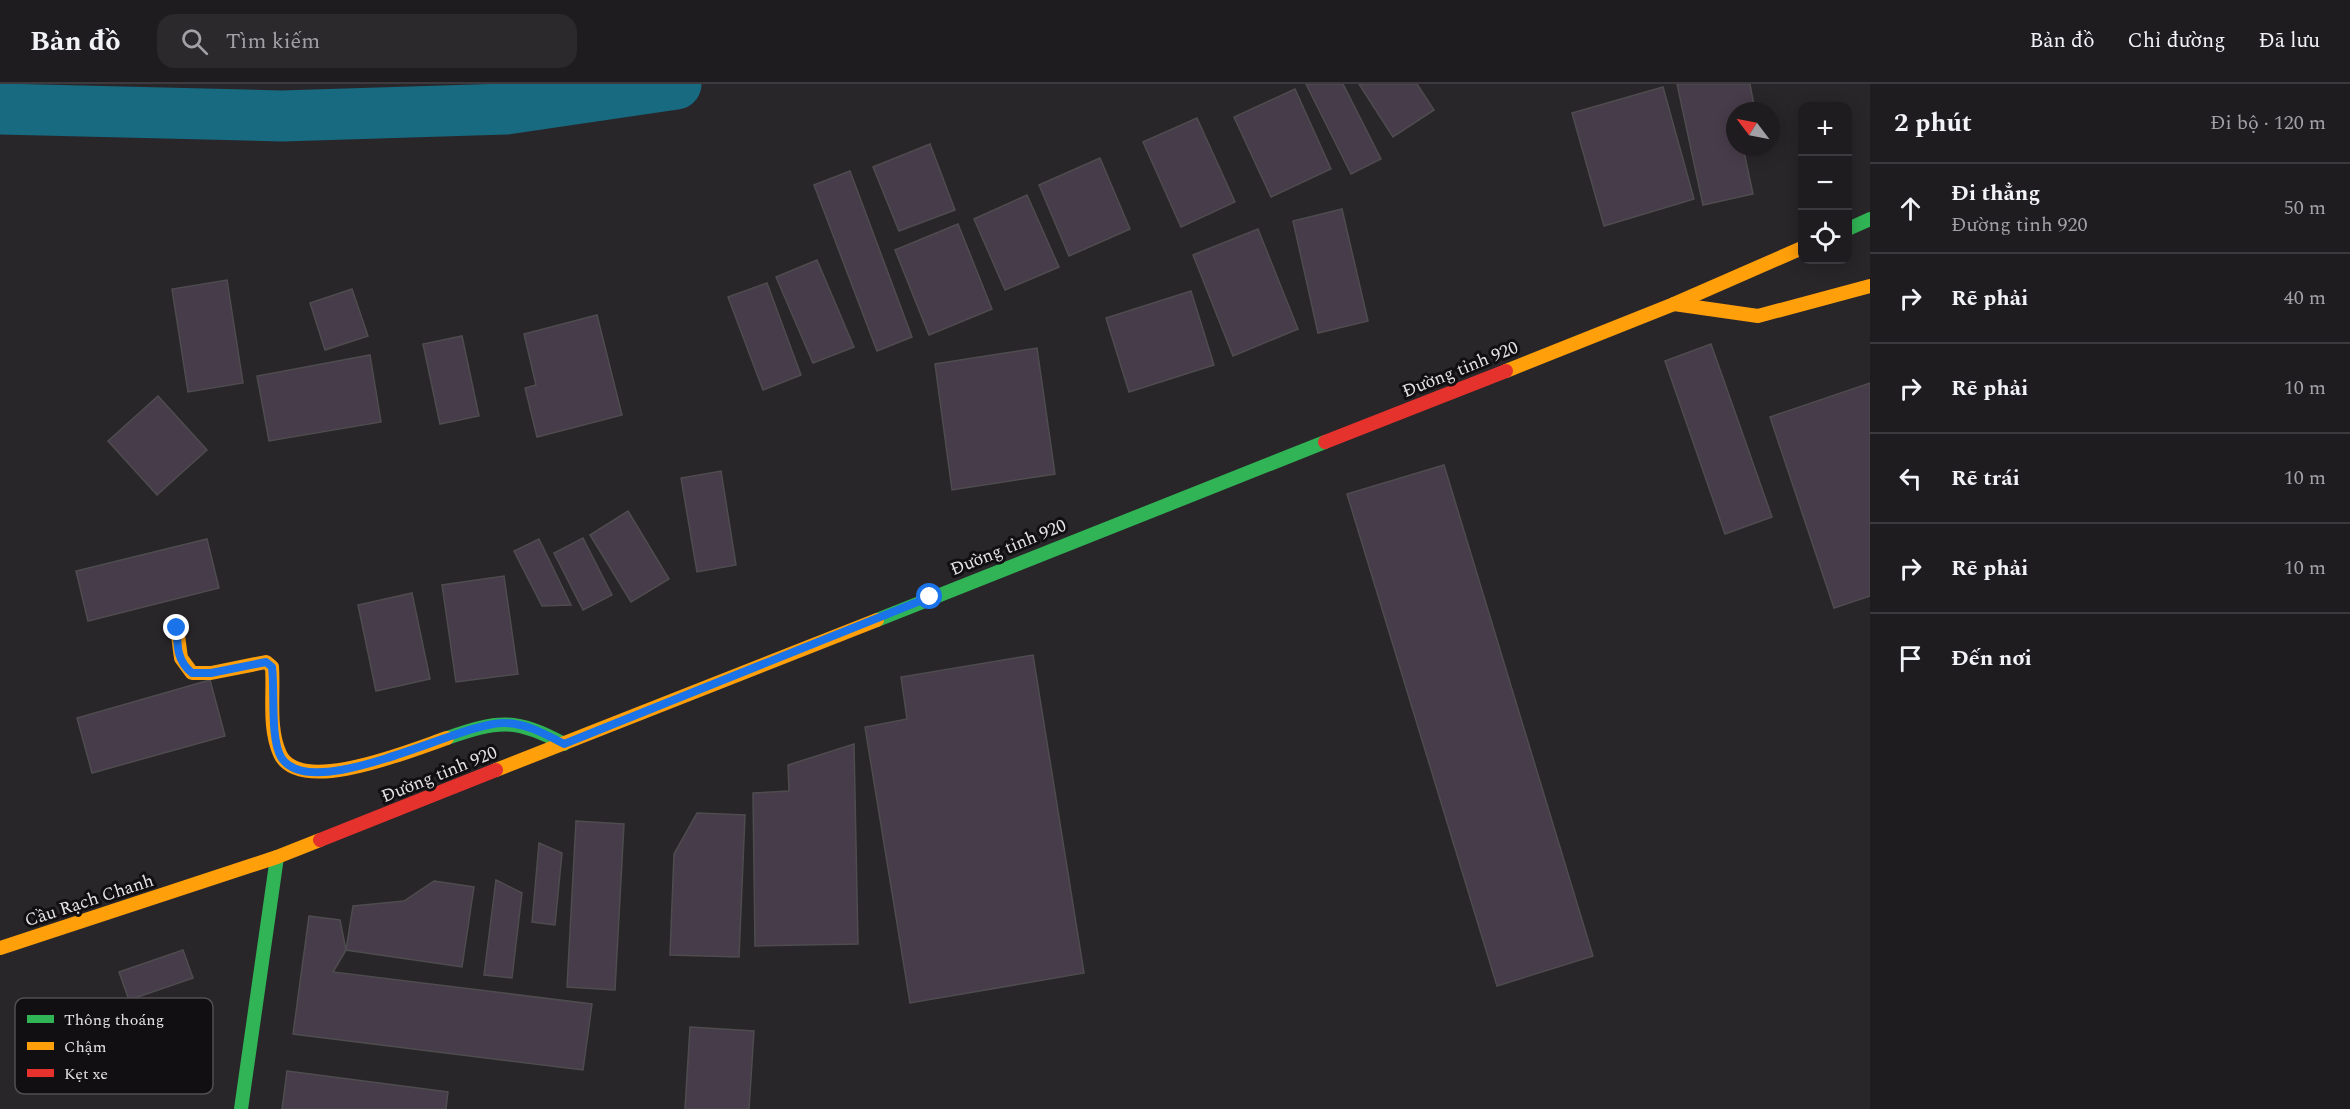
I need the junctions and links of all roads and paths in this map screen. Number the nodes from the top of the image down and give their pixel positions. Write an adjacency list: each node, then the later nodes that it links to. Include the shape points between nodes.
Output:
1 (1870, 219): 2 (main road)
2 (1852, 227)
3 (1798, 250): 5 (main road, Đường tỉnh 920)
4 (1870, 286): 5 (main road, via 1758,316)
5 (1674, 304): 7 (main road, Đường tỉnh 920)
6 (177, 628): 7 (main road, via 177,648 183,666 192,673 266,662 272,667 276,745 288,766 303,771 327,772 383,760 503,723 534,728)
7 (564, 744): 8 (main road, Đường tỉnh 920)
8 (277, 857): 9 (main road, Đường tỉnh 920); 11 (main road)
9 (189, 886): 10 (main road, Cầu Rạch Chanh)
10 (0, 948)
11 (241, 1109)

